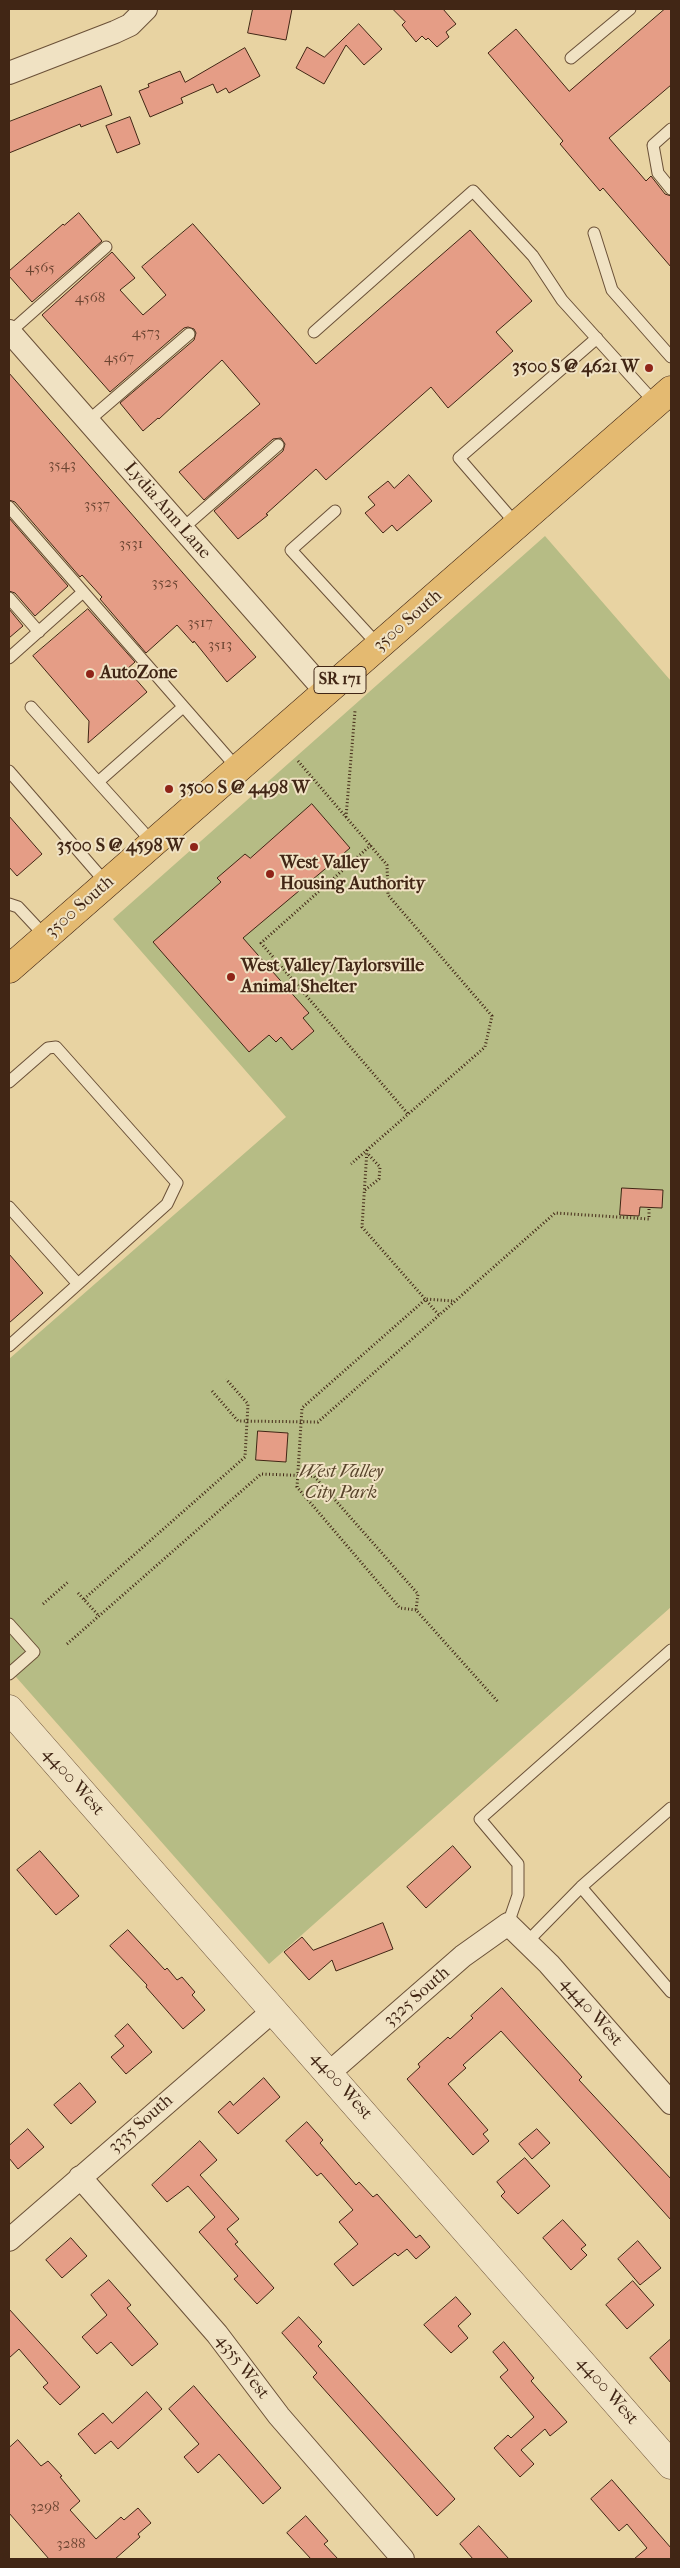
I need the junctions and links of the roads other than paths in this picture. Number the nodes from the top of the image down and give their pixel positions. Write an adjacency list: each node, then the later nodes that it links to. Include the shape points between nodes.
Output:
1 (146, 9): 4 (street, via 130,25)
2 (630, 9): 3 (lane)
3 (570, 58)
4 (9, 73)
5 (671, 129): 6 (lane, via 653,145 658,174)
6 (671, 189)
7 (594, 233): 13 (lane, via 612,290)
8 (106, 247): 9 (lane)
9 (9, 331): 15 (street, Lydia Ann Lane)
10 (314, 332): 12 (lane, via 473,191 533,256 562,300)
11 (189, 334): 15 (lane)
12 (597, 338): 14 (lane); 19 (lane, via 459,458)
13 (671, 357)
14 (663, 397): 19 (main road, 3500 South / SR 171)
15 (88, 421): 20 (street, Lydia Ann Lane)
16 (278, 444): 20 (lane)
17 (9, 507): 21 (lane)
18 (335, 511): 24 (lane, via 291,550)
19 (517, 525): 24 (main road, 3500 South / SR 171)
20 (183, 528): 26 (street, Lydia Ann Lane)
21 (83, 592): 23 (lane); 28 (lane)
22 (9, 598): 23 (lane)
23 (39, 632): 25 (lane)
24 (378, 646): 26 (main road, 3500 South / SR 171)
25 (9, 658)
26 (326, 692): 29 (main road, 3500 South / SR 171)
27 (31, 707): 31 (lane)
28 (183, 707): 29 (lane); 31 (lane)
29 (238, 769): 32 (main road, 3500 South / SR 171)
30 (9, 771): 33 (lane)
31 (98, 782): 32 (lane)
32 (153, 843): 33 (main road, 3500 South / SR 171)
33 (107, 884): 35 (main road, 3500 South / SR 171)
34 (9, 904): 35 (lane, via 18,907)
35 (46, 937): 36 (main road, 3500 South / SR 171)
36 (9, 970)
37 (9, 1082): 39 (lane, via 48,1048 56,1047 177,1183 168,1204)
38 (9, 1207): 39 (lane)
39 (78, 1284): 40 (lane)
40 (9, 1346)
41 (9, 1624): 43 (lane, via 34,1652)
42 (671, 1650): 47 (lane, via 480,1819 518,1864 518,1895)
43 (9, 1674)
44 (9, 1709): 50 (street, 4400 West)
45 (671, 1808): 46 (lane)
46 (581, 1886): 48 (lane); 49 (lane)
47 (508, 1924): 48 (street, 4440 West); 51 (street, 3325 South, via 463,1956)
48 (527, 1942): 52 (street, 4440 West)
49 (671, 1992)
50 (274, 2010): 51 (street, 4400 West); 53 (street, 3335 South)
51 (329, 2073): 55 (street, 4400 West)
52 (671, 2103)
53 (80, 2177): 54 (street, 3335 South); 56 (street, 4355 West, via 217,2334 290,2430)
54 (9, 2240)
55 (668, 2454)
56 (403, 2559)

